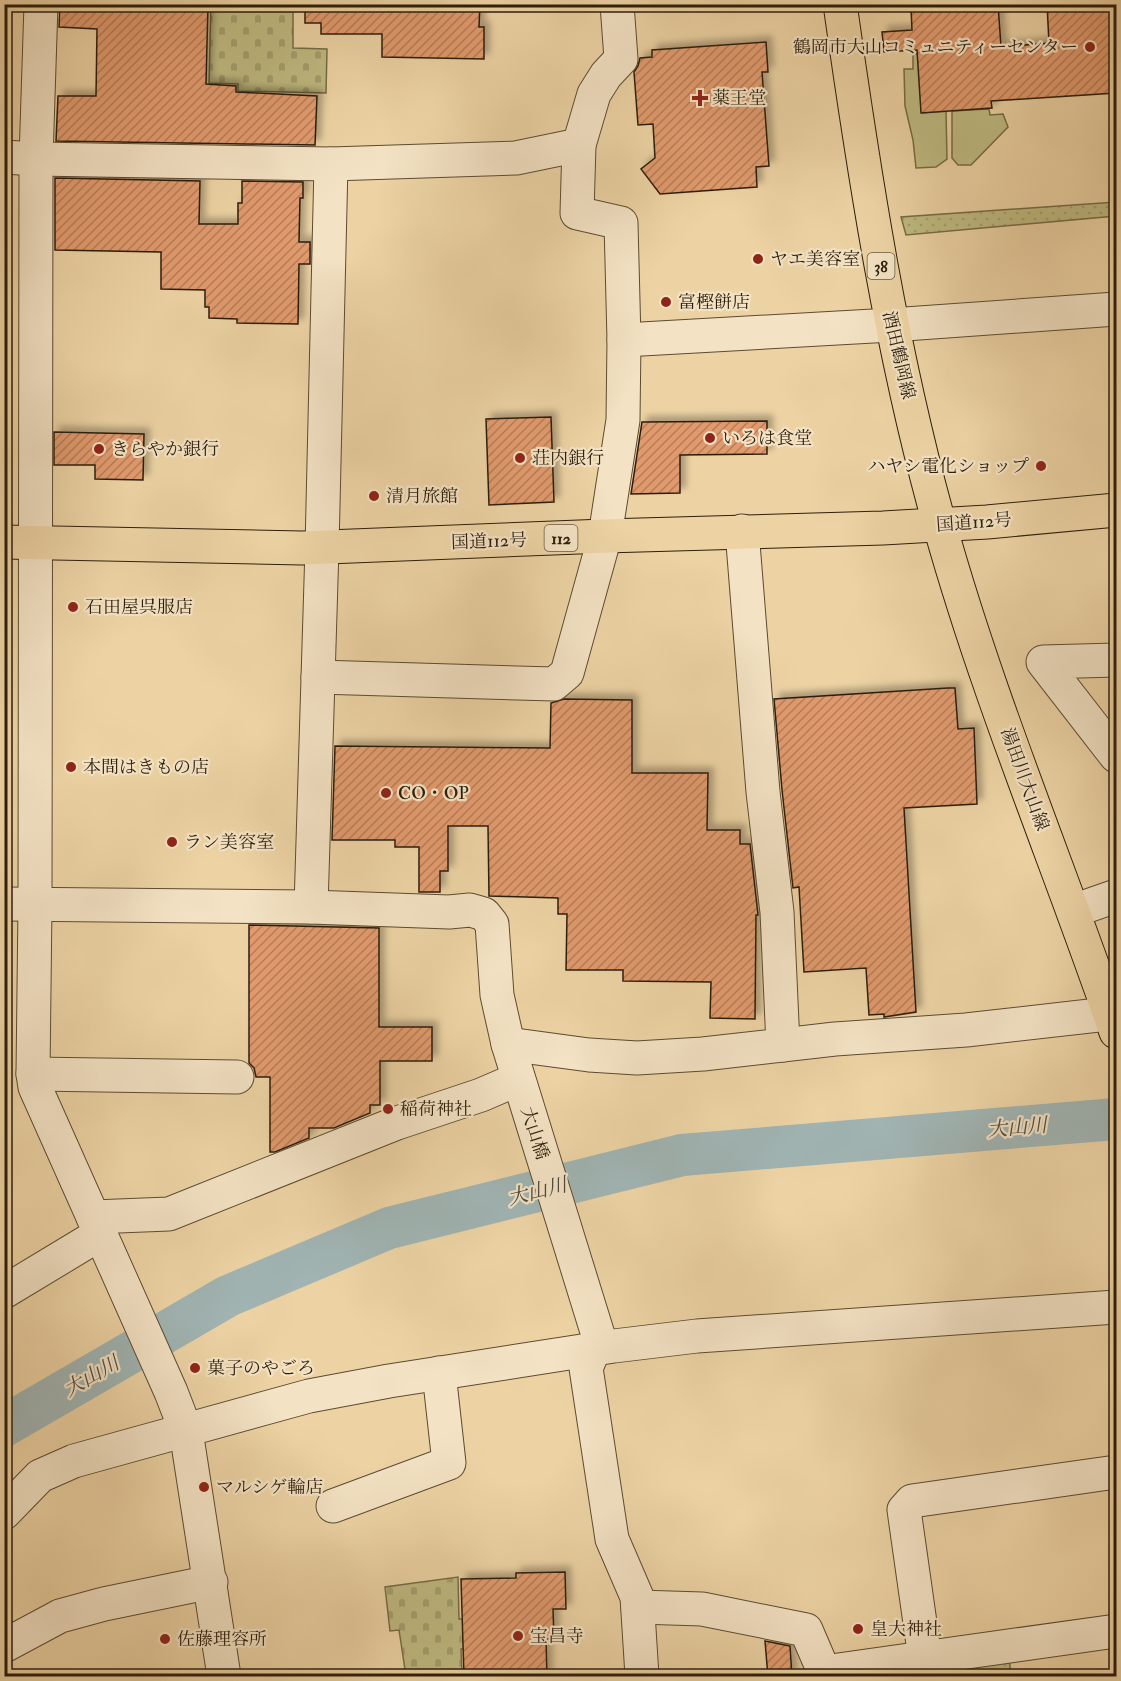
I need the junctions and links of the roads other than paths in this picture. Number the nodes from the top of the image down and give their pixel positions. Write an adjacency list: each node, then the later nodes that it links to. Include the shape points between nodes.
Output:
1 (41, 4): 5 (street)
2 (617, 4): 4 (street, via 621,59 594,94)
3 (840, 4): 8 (main road, 酒田鶴岡線 / 38)
4 (579, 145): 6 (street, via 516,158); 9 (street, via 577,213 621,223)
5 (20, 158): 6 (street); 14 (street)
6 (331, 164): 15 (street)
7 (1116, 309): 8 (street)
8 (891, 325): 9 (street); 11 (main road, 酒田鶴岡線 / 38)
9 (624, 340): 13 (street, via 623,420)
10 (1116, 510): 11 (main road, 国道112号 / 112)
11 (939, 525): 12 (main road, 国道112号 / 112); 22 (main road, 湯田川大山線, via 981,656)
12 (742, 531): 13 (main road, 国道112号 / 112); 25 (street, via 777,912)
13 (605, 536): 15 (main road, 国道112号 / 112); 17 (street, via 567,673 554,684)
14 (20, 543): 15 (main road, 国道112号 / 112); 20 (street)
15 (322, 548): 17 (street)
16 (1116, 660): 18 (street, via 1043,662)
17 (318, 676): 21 (street)
18 (1116, 756)
19 (1116, 896): 22 (street)
20 (20, 904): 21 (street, 大山橋); 27 (street)
21 (311, 908): 24 (street, 大山橋, via 470,910 484,914 492,924 497,995)
22 (1073, 911): 23 (main road, 湯田川大山線)
23 (1114, 1020): 25 (street)
24 (508, 1044): 25 (street, via 637,1058); 28 (street, 大山橋)
25 (783, 1045)
26 (237, 1077): 27 (street)
27 (24, 1078): 29 (street)
28 (519, 1084): 29 (street, via 397,1123 169,1214); 32 (street, 大山橋, via 599,1338)
29 (100, 1232): 30 (street); 34 (street)
30 (4, 1292)
31 (1116, 1307): 32 (street, via 697,1336)
32 (594, 1349): 33 (street); 39 (street, 大山橋, via 586,1368 612,1539)
33 (439, 1373): 34 (street, via 309,1396); 36 (street, via 449,1463)
34 (186, 1431): 37 (street, via 53,1469 40,1476); 38 (street)
35 (1116, 1473): 42 (street, via 912,1500 904,1510)
36 (333, 1506)
37 (4, 1513)
38 (211, 1582): 41 (street, via 60,1616); 44 (street)
39 (638, 1607): 43 (street, via 702,1609 806,1630); 45 (street, 大山橋)
40 (1116, 1631): 42 (street)
41 (4, 1646)
42 (925, 1658): 43 (street)
43 (824, 1674)
44 (224, 1677)
45 (642, 1677)

